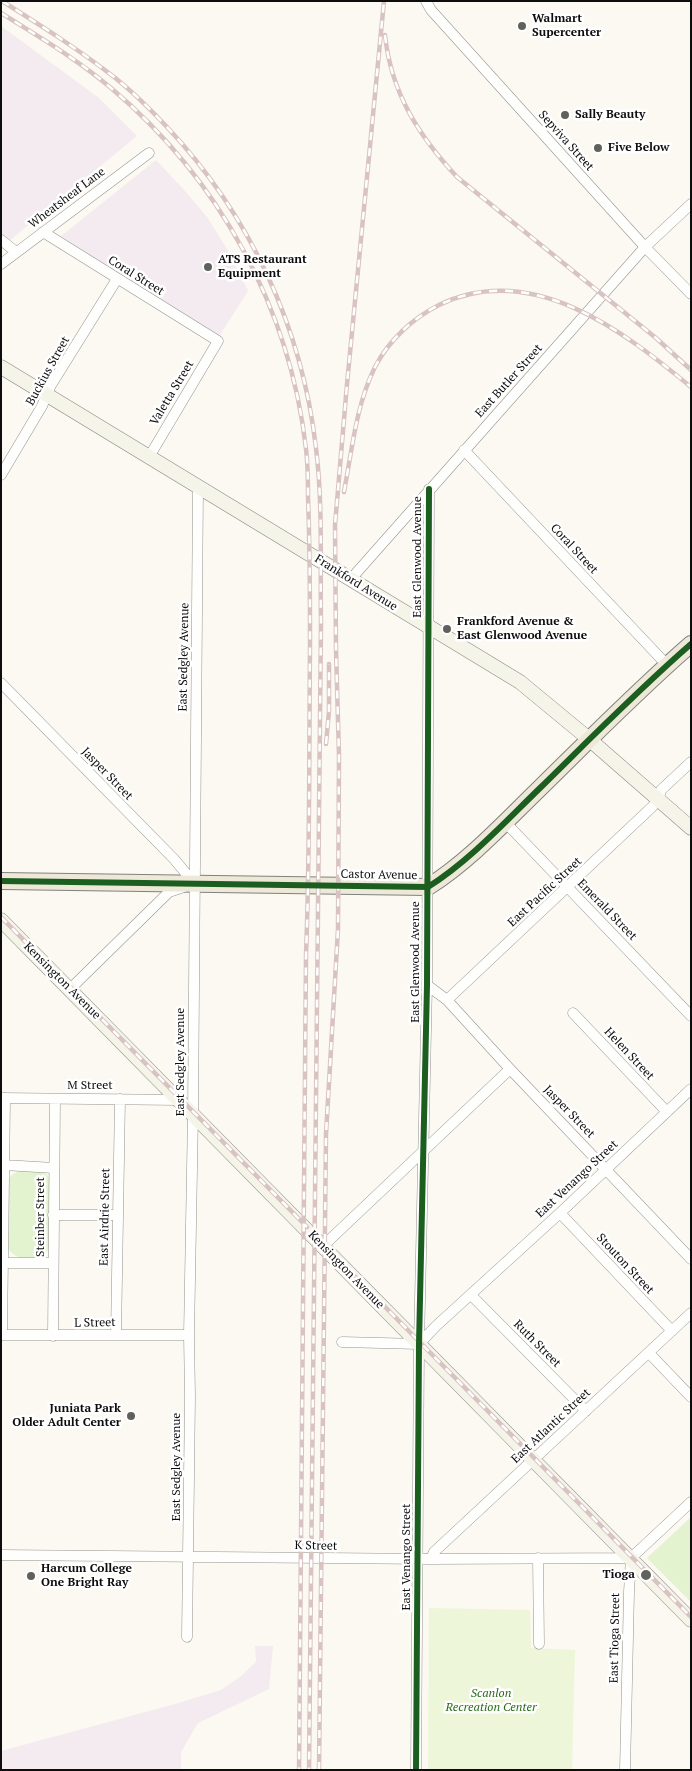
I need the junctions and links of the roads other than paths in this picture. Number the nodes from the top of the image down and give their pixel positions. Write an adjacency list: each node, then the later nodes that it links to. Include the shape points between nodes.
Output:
1 (426, 1): 6 (street, Sepviva Street)
2 (149, 153): 4 (street, Wheatsheaf Lane)
3 (691, 204): 6 (street, East Butler Street)
4 (43, 232): 7 (street, Wheatsheaf Lane); 9 (street, Coral Street)
5 (1, 240): 7 (street)
6 (645, 247): 10 (street, Sepviva Street); 14 (street, East Butler Street)
7 (16, 252): 8 (street, Wheatsheaf Lane)
8 (1, 264)
9 (116, 279): 11 (street, Coral Street); 13 (street, Buckius Street)
10 (691, 294)
11 (218, 341): 15 (street, Valetta Street)
12 (1, 367): 13 (street, Frankford Avenue)
13 (47, 395): 15 (street, Frankford Avenue); 16 (street, Buckius Street)
14 (464, 450): 18 (street, East Butler Street); 22 (street, Coral Street)
15 (148, 457): 17 (street, Frankford Avenue)
16 (1, 475)
17 (198, 487): 19 (street, Frankford Avenue); 30 (street, East Sedgley Avenue)
18 (429, 489): 19 (street, East Butler Street); 20 (street, East Glenwood Avenue)
19 (350, 580): 20 (street, Frankford Avenue)
20 (429, 628): 24 (street, Frankford Avenue, via 520,682); 31 (street, East Glenwood Avenue)
21 (691, 644): 22 (main road, Castor Avenue)
22 (667, 665): 24 (main road, Castor Avenue)
23 (1, 683): 30 (street, Jasper Street, via 174,859)
24 (589, 739): 26 (street, Frankford Avenue); 27 (main road, Castor Avenue)
25 (691, 762): 26 (street, East Pacific Street, via 662,790)
26 (658, 800): 28 (street, Frankford Avenue); 32 (street, East Pacific Street)
27 (505, 822): 31 (main road, Castor Avenue, via 449,874); 32 (street, Emerald Street)
28 (691, 828)
29 (1, 881): 30 (main road, Castor Avenue)
30 (194, 884): 31 (main road, Castor Avenue); 35 (street, via 169,892); 46 (street, East Sedgley Avenue)
31 (428, 887): 34 (street, East Glenwood Avenue)
32 (568, 887): 36 (street, East Pacific Street); 38 (street, Emerald Street)
33 (1, 920): 35 (street, Kensington Avenue)
34 (427, 985): 36 (street, Jasper Street); 47 (street, East Glenwood Avenue)
35 (69, 990): 44 (street, Kensington Avenue)
36 (447, 1000): 39 (street, Jasper Street)
37 (573, 1013): 45 (street, Helen Street)
38 (691, 1016)
39 (510, 1069): 47 (street); 50 (street, Jasper Street)
40 (691, 1089): 45 (street, East Venango Street)
41 (3, 1098): 42 (street, M Street); 48 (street)
42 (55, 1099): 43 (street, M Street); 49 (street, Steinber Street)
43 (120, 1099): 44 (street, M Street); 53 (street, East Airdrie Street)
44 (179, 1100): 46 (street, Kensington Avenue)
45 (667, 1112): 50 (street, East Venango Street)
46 (193, 1114): 54 (street, Kensington Avenue); 63 (street, East Sedgley Avenue)
47 (424, 1151): 54 (street); 66 (street, East Glenwood Avenue)
48 (4, 1166): 49 (street); 56 (street)
49 (54, 1168): 52 (street, Steinber Street)
50 (606, 1169): 51 (street, East Venango Street); 55 (street, Jasper Street)
51 (560, 1213): 58 (street, East Venango Street); 60 (street, Stouton Street)
52 (54, 1215): 53 (street); 57 (street, Steinber Street)
53 (117, 1215): 62 (street, East Airdrie Street)
54 (323, 1246): 66 (street, Kensington Avenue)
55 (691, 1259)
56 (3, 1263): 57 (street); 61 (street)
57 (53, 1263): 64 (street, Steinber Street)
58 (471, 1295): 66 (street, East Venango Street); 69 (street, Ruth Street)
59 (691, 1314): 60 (street, East Atlantic Street)
60 (672, 1331): 67 (street, East Atlantic Street)
61 (2, 1335): 64 (street, L Street)
62 (116, 1335): 63 (street, L Street); 64 (street, L Street)
63 (188, 1335): 73 (street, East Sedgley Avenue)
64 (52, 1336)
65 (342, 1342): 66 (street)
66 (419, 1344): 70 (street, Kensington Avenue); 76 (street, East Venango Street)
67 (649, 1352): 68 (street); 69 (street, East Atlantic Street)
68 (690, 1398)
69 (586, 1410): 70 (street, East Atlantic Street)
70 (533, 1461): 75 (street, Kensington Avenue); 77 (street, East Atlantic Street, via 434,1552)
71 (691, 1502): 75 (street)
72 (1, 1555): 73 (street, K Street)
73 (189, 1558): 76 (street, K Street); 79 (street, East Sedgley Avenue)
74 (538, 1558): 75 (street, K Street); 77 (street, K Street); 80 (street)
75 (631, 1558): 78 (street, Kensington Avenue); 82 (street, East Tioga Street)
76 (419, 1559): 77 (street, K Street); 81 (street, East Venango Street)
77 (431, 1559)
78 (691, 1620)
79 (187, 1638)
80 (539, 1644)
81 (416, 1770)
82 (625, 1770)

